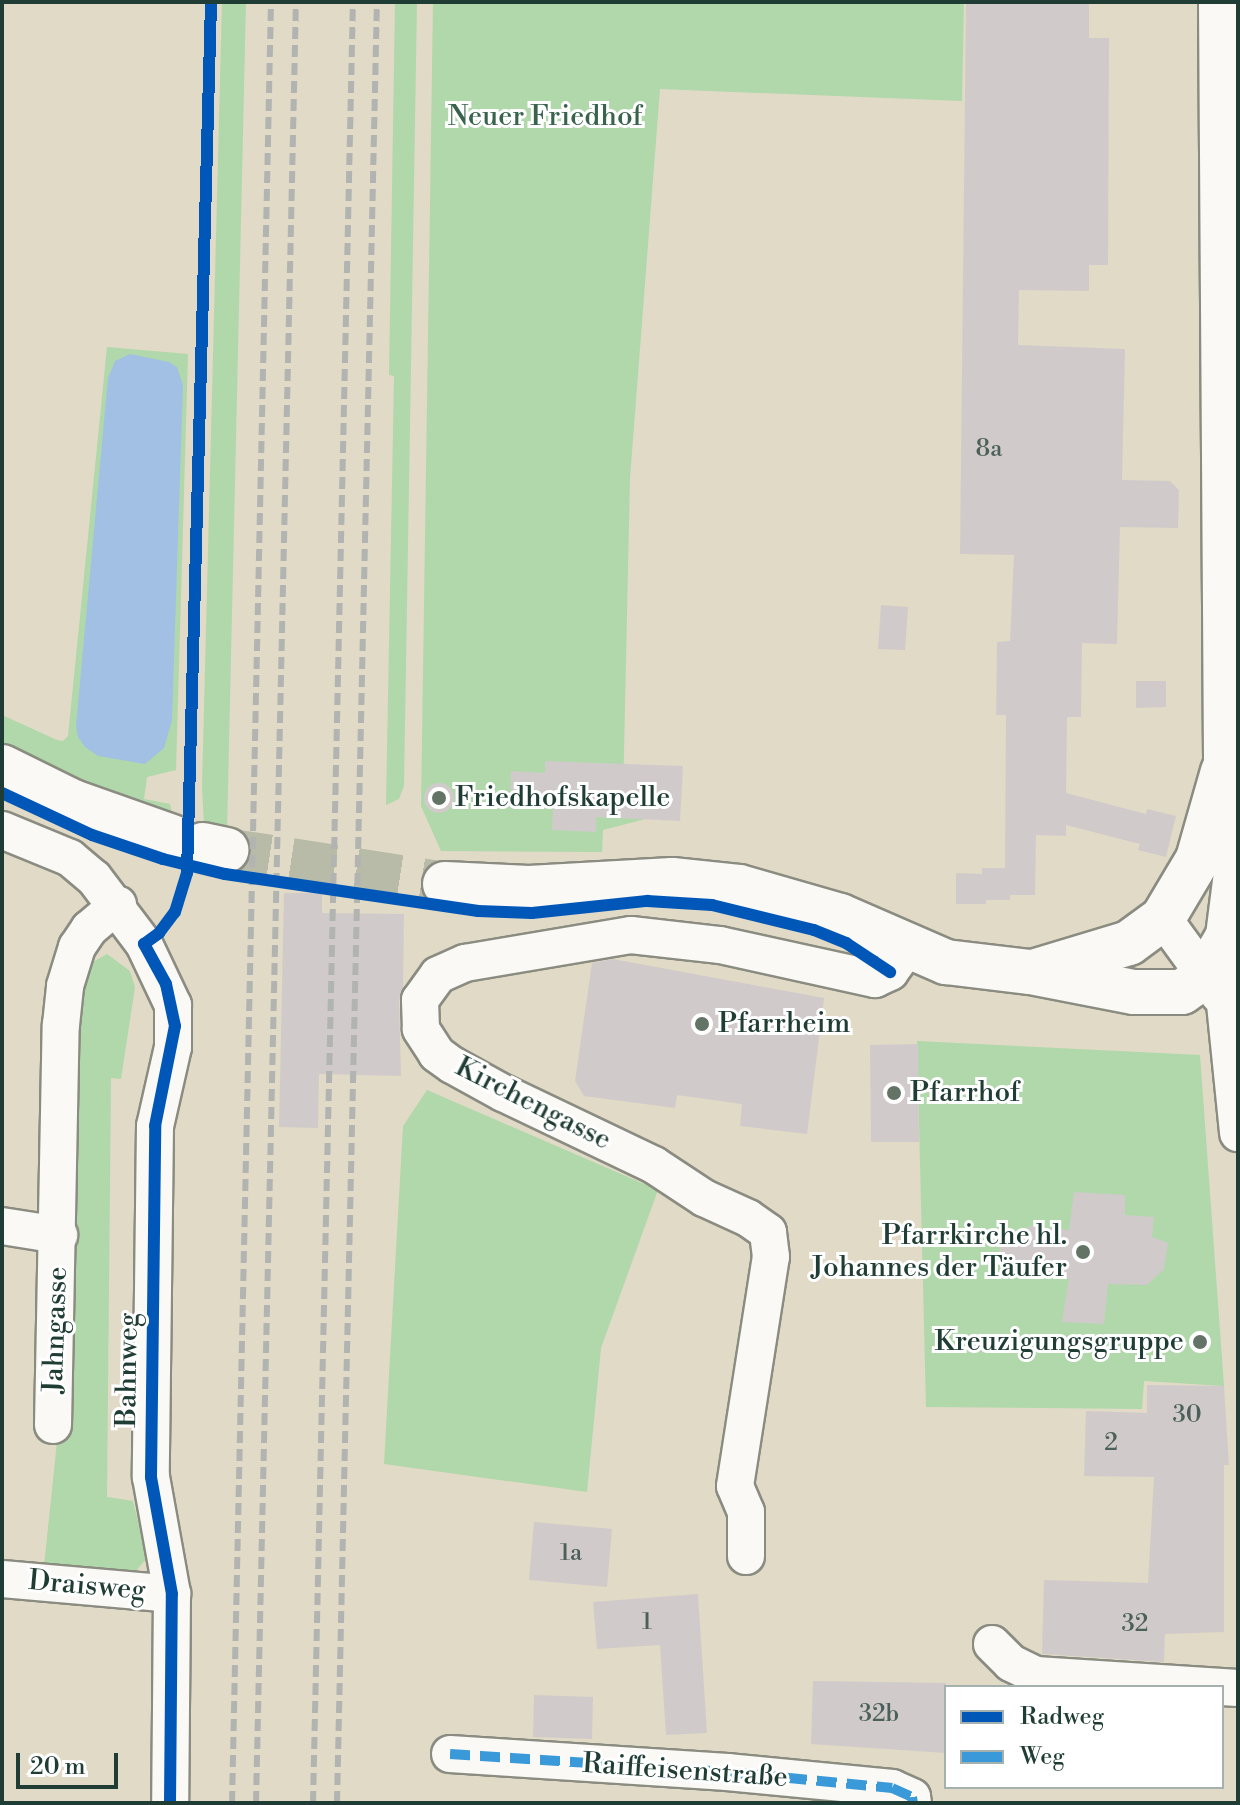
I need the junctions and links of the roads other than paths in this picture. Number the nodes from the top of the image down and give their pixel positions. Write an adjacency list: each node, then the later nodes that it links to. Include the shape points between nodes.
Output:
1 (1221, 2): 2 (street)
2 (1226, 761): 4 (street); 10 (street, via 1198,859)
3 (2, 767): 6 (street, via 73,802)
4 (1238, 825)
5 (2, 830): 9 (street, Bahnweg, via 70,858)
6 (200, 844)
7 (1238, 858): 13 (street)
8 (445, 884): 11 (street, via 529,888 637,880 708,883 805,903)
9 (118, 905): 16 (street, Jahngasse, via 77,947 65,986); 20 (street, Bahnweg, via 166,984 175,1026 155,1126 151,1461)
10 (1163, 918): 12 (street, via 1129,943); 13 (street)
11 (908, 947): 12 (street, via 946,962); 18 (street, Kirchengasse, via 890,972 875,979 720,945 631,935 465,963 438,975 420,1000 421,1029 437,1054 452,1065 654,1165 768,1232 771,1257 735,1486 746,1512)
12 (1030, 972): 13 (street, via 1134,992)
13 (1215, 990): 14 (street)
14 (1238, 1133)
15 (2, 1226): 16 (street)
16 (59, 1235): 17 (street, Jahngasse)
17 (53, 1425)
18 (746, 1556)
19 (2, 1579): 20 (street, Draisweg)
20 (172, 1594): 24 (street, Bahnweg)
21 (992, 1644): 22 (street, via 1011,1663 1036,1675)
22 (1191, 1685)
23 (450, 1754): 25 (street, Raiffeisenstraße, via 877,1787 912,1797)
24 (170, 1803)
25 (913, 1803)

